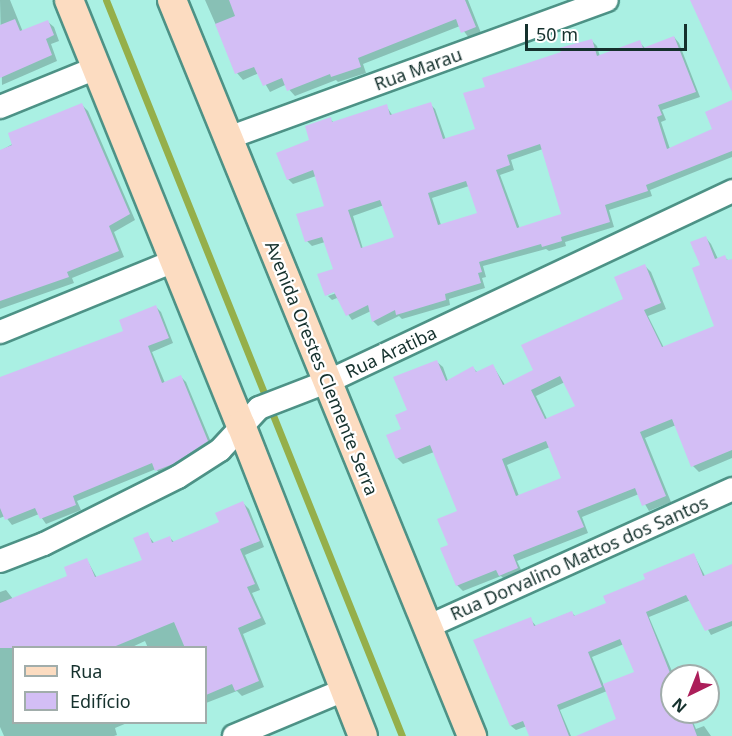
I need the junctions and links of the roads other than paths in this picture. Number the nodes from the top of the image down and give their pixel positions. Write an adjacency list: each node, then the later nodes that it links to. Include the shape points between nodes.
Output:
1 (69, 0): 4 (main road)
2 (172, 0): 6 (main road, Avenida Orestes Clemente Serra)
3 (607, 0): 6 (street, Rua Marau)
4 (96, 68): 5 (street); 8 (main road)
5 (0, 107)
6 (228, 138): 10 (main road, Avenida Orestes Clemente Serra)
7 (732, 191): 10 (street, Rua Aratiba)
8 (174, 261): 9 (street); 11 (main road)
9 (0, 332)
10 (323, 384): 11 (street, Rua Aratiba); 14 (main road, Avenida Orestes Clemente Serra)
11 (250, 416): 13 (street, Rua Aratiba, via 220,450 178,477 44,544); 15 (main road)
12 (732, 489): 14 (street, Rua Dorvalino Mattos dos Santos)
13 (0, 561)
14 (427, 627): 18 (main road, Avenida Orestes Clemente Serra)
15 (344, 690): 16 (street); 17 (main road)
16 (234, 736)
17 (363, 736)
18 (472, 736)

